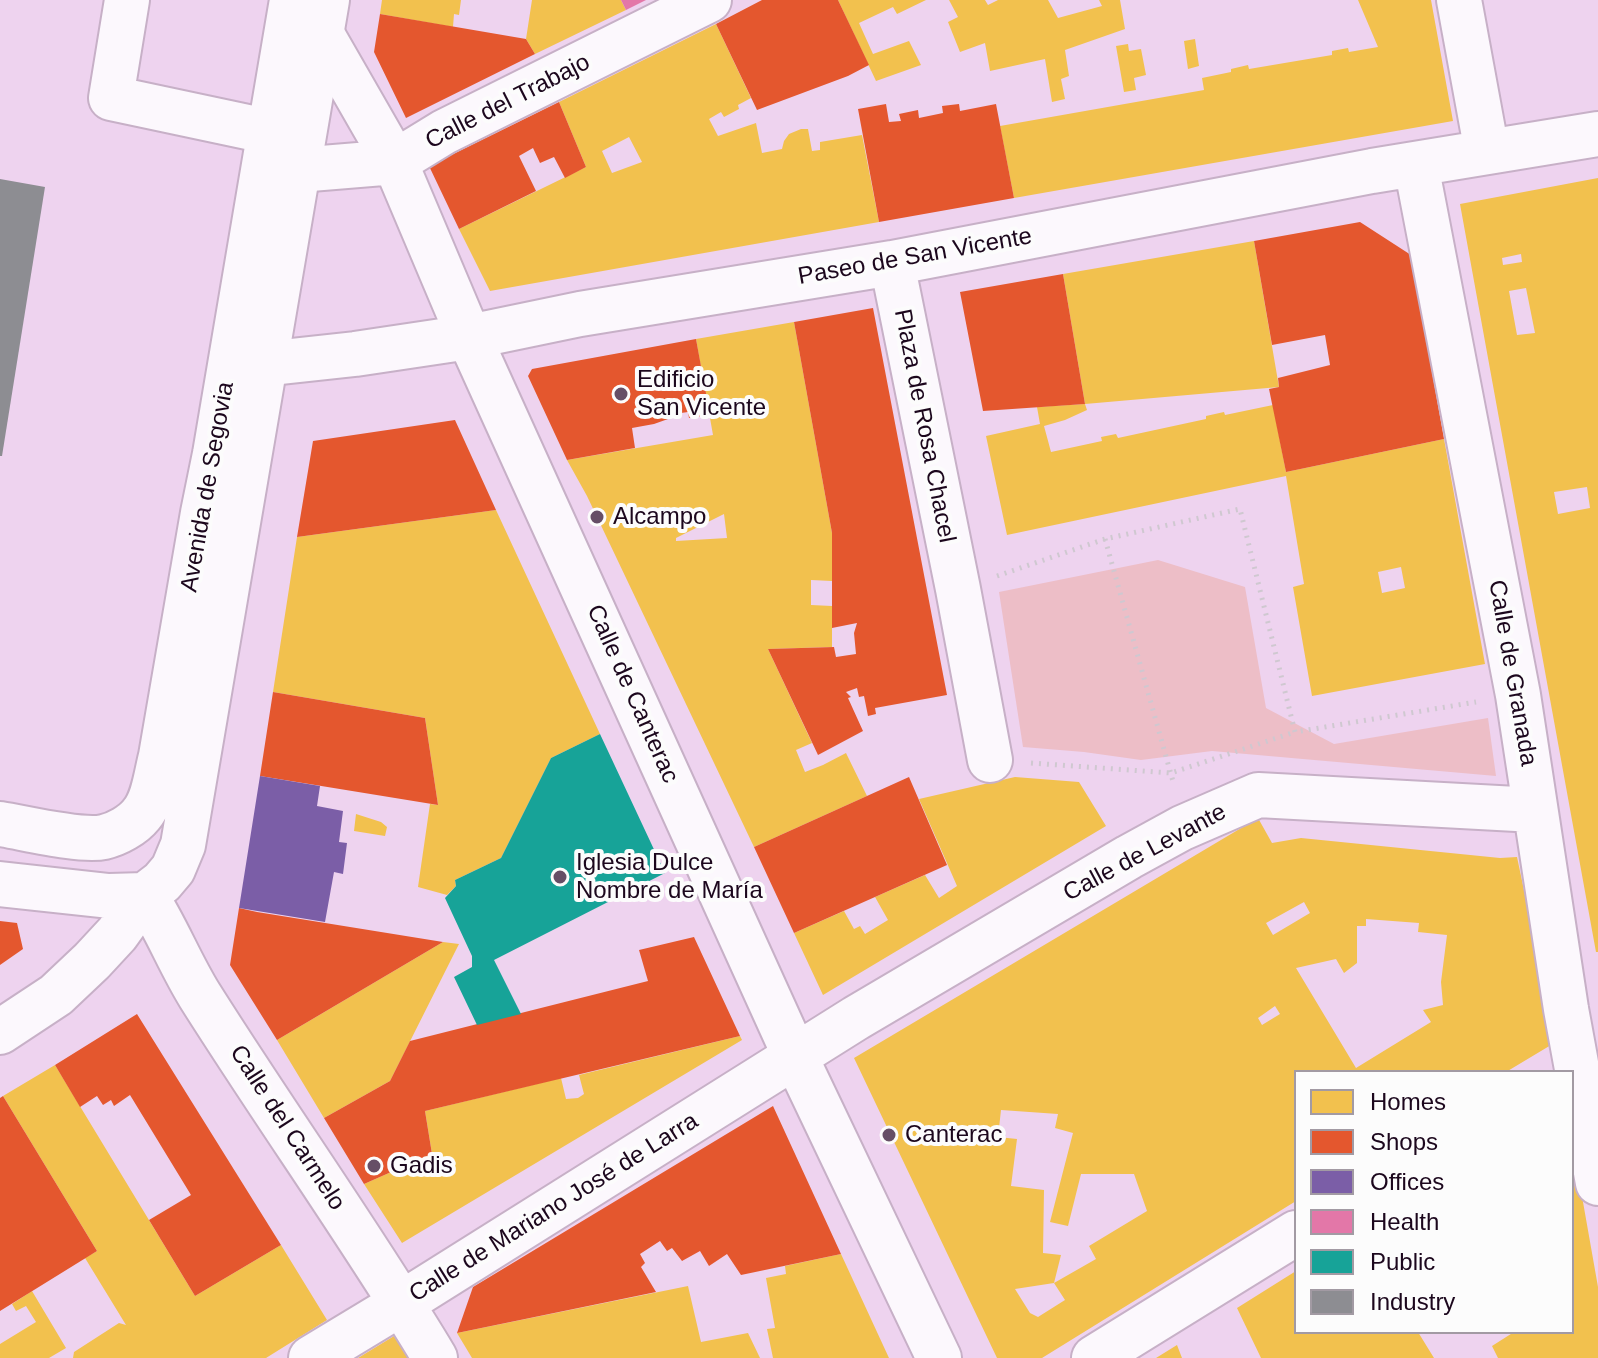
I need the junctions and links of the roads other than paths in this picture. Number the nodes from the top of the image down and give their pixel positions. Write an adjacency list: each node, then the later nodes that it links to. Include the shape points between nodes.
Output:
1 (127, 0): 6 (street, via 111,98)
2 (292, 0): 6 (street, Avenida de Segovia)
3 (709, 0): 9 (street, Calle del Trabajo, via 444,132)
4 (1459, 0): 8 (street)
5 (324, 17): 9 (street, Calle de Canterac); 11 (street, Avenida de Segovia)
6 (271, 132): 14 (street, Avenida de Segovia)
7 (1598, 134): 8 (street, Paseo de San Vicente)
8 (1487, 152): 10 (street, Paseo de San Vicente)
9 (395, 162): 11 (street, Calle del Trabajo); 13 (street, Calle de Canterac)
10 (1416, 165): 12 (street, Paseo de San Vicente); 16 (street, Calle de Granada, via 1518,695)
11 (298, 170): 14 (street, Avenida de Segovia)
12 (892, 263): 13 (street, Paseo de San Vicente); 15 (street, Plaza de Rosa Chacel)
13 (469, 337): 14 (street, Paseo de San Vicente); 22 (street, Calle de Canterac)
14 (247, 363): 18 (street, Avenida de Segovia, via 152,792 142,814 125,828 104,837); 20 (street, Avenida de Segovia, via 183,845 173,869)
15 (990, 760)
16 (1535, 810): 22 (street, Calle de Levante, via 1258,795 1182,828 1116,865); 23 (street, Calle de Granada)
17 (0, 824): 18 (street)
18 (79, 837): 20 (street, via 114,859)
19 (0, 884): 20 (street)
20 (145, 895): 21 (street, Avenida de Segovia, via 92,961 56,995); 26 (street, Calle del Carmelo, via 199,995)
21 (0, 1032)
22 (795, 1056): 26 (street, Calle de Mariano José de Larra); 29 (street, Calle de Canterac)
23 (1576, 1060): 24 (street, Calle de Granada)
24 (1598, 1183)
25 (1294, 1234): 30 (street)
26 (402, 1303): 27 (street, Calle de Mariano José de Larra); 28 (street, Calle del Carmelo)
27 (311, 1358)
28 (435, 1358)
29 (939, 1358)
30 (1094, 1358)

